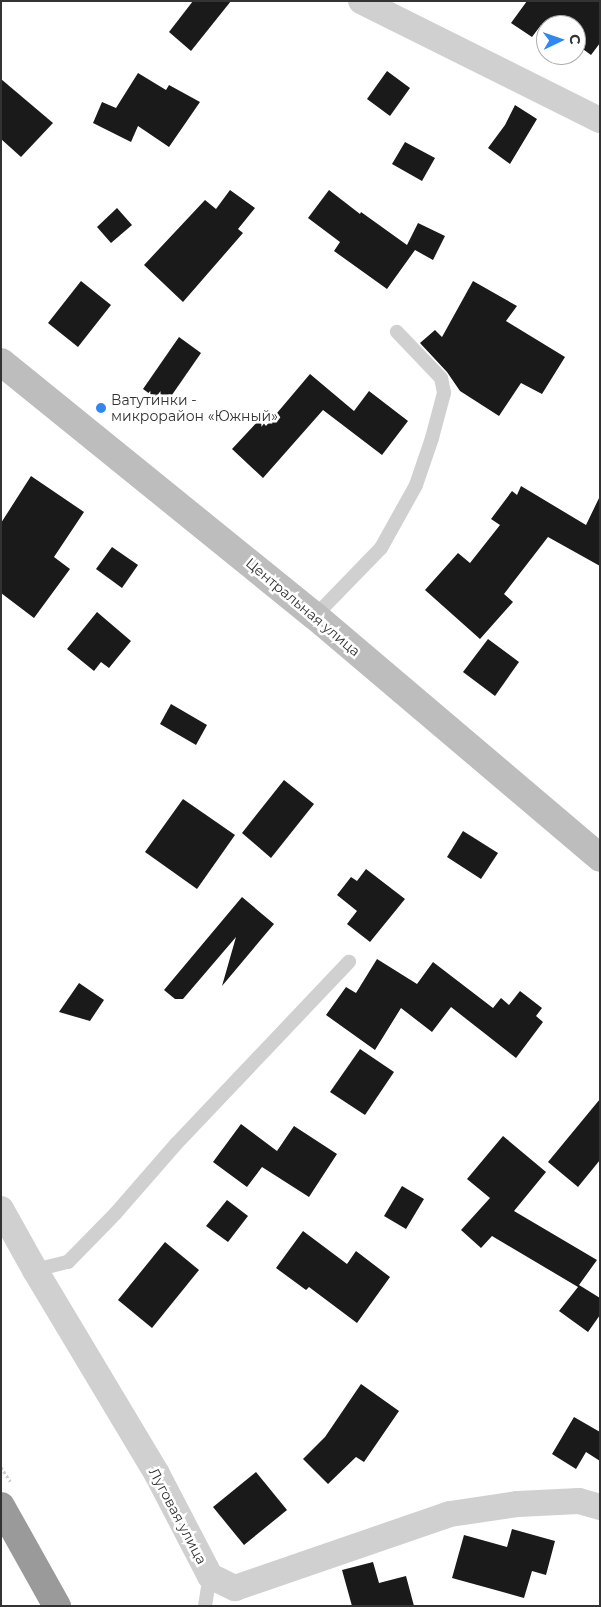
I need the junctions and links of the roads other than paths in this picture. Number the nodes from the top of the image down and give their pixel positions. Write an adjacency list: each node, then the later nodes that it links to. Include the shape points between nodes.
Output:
1 (361, 1): 2 (street)
2 (600, 120)
3 (397, 332): 5 (lane, via 442,378 444,392 432,438 416,485 381,548)
4 (1, 362): 5 (street, Центральная улица)
5 (316, 616): 6 (street, Центральная улица)
6 (600, 858)
7 (349, 962): 9 (lane, via 68,1262)
8 (1, 1208): 9 (street, Луговая улица)
9 (35, 1270): 12 (street, Луговая улица, via 157,1474)
10 (1, 1506): 13 (highway)
11 (600, 1507): 12 (street, Луговая улица, via 579,1502 535,1503 450,1514 235,1588)
12 (210, 1576): 14 (lane)
13 (56, 1606)
14 (205, 1606)

